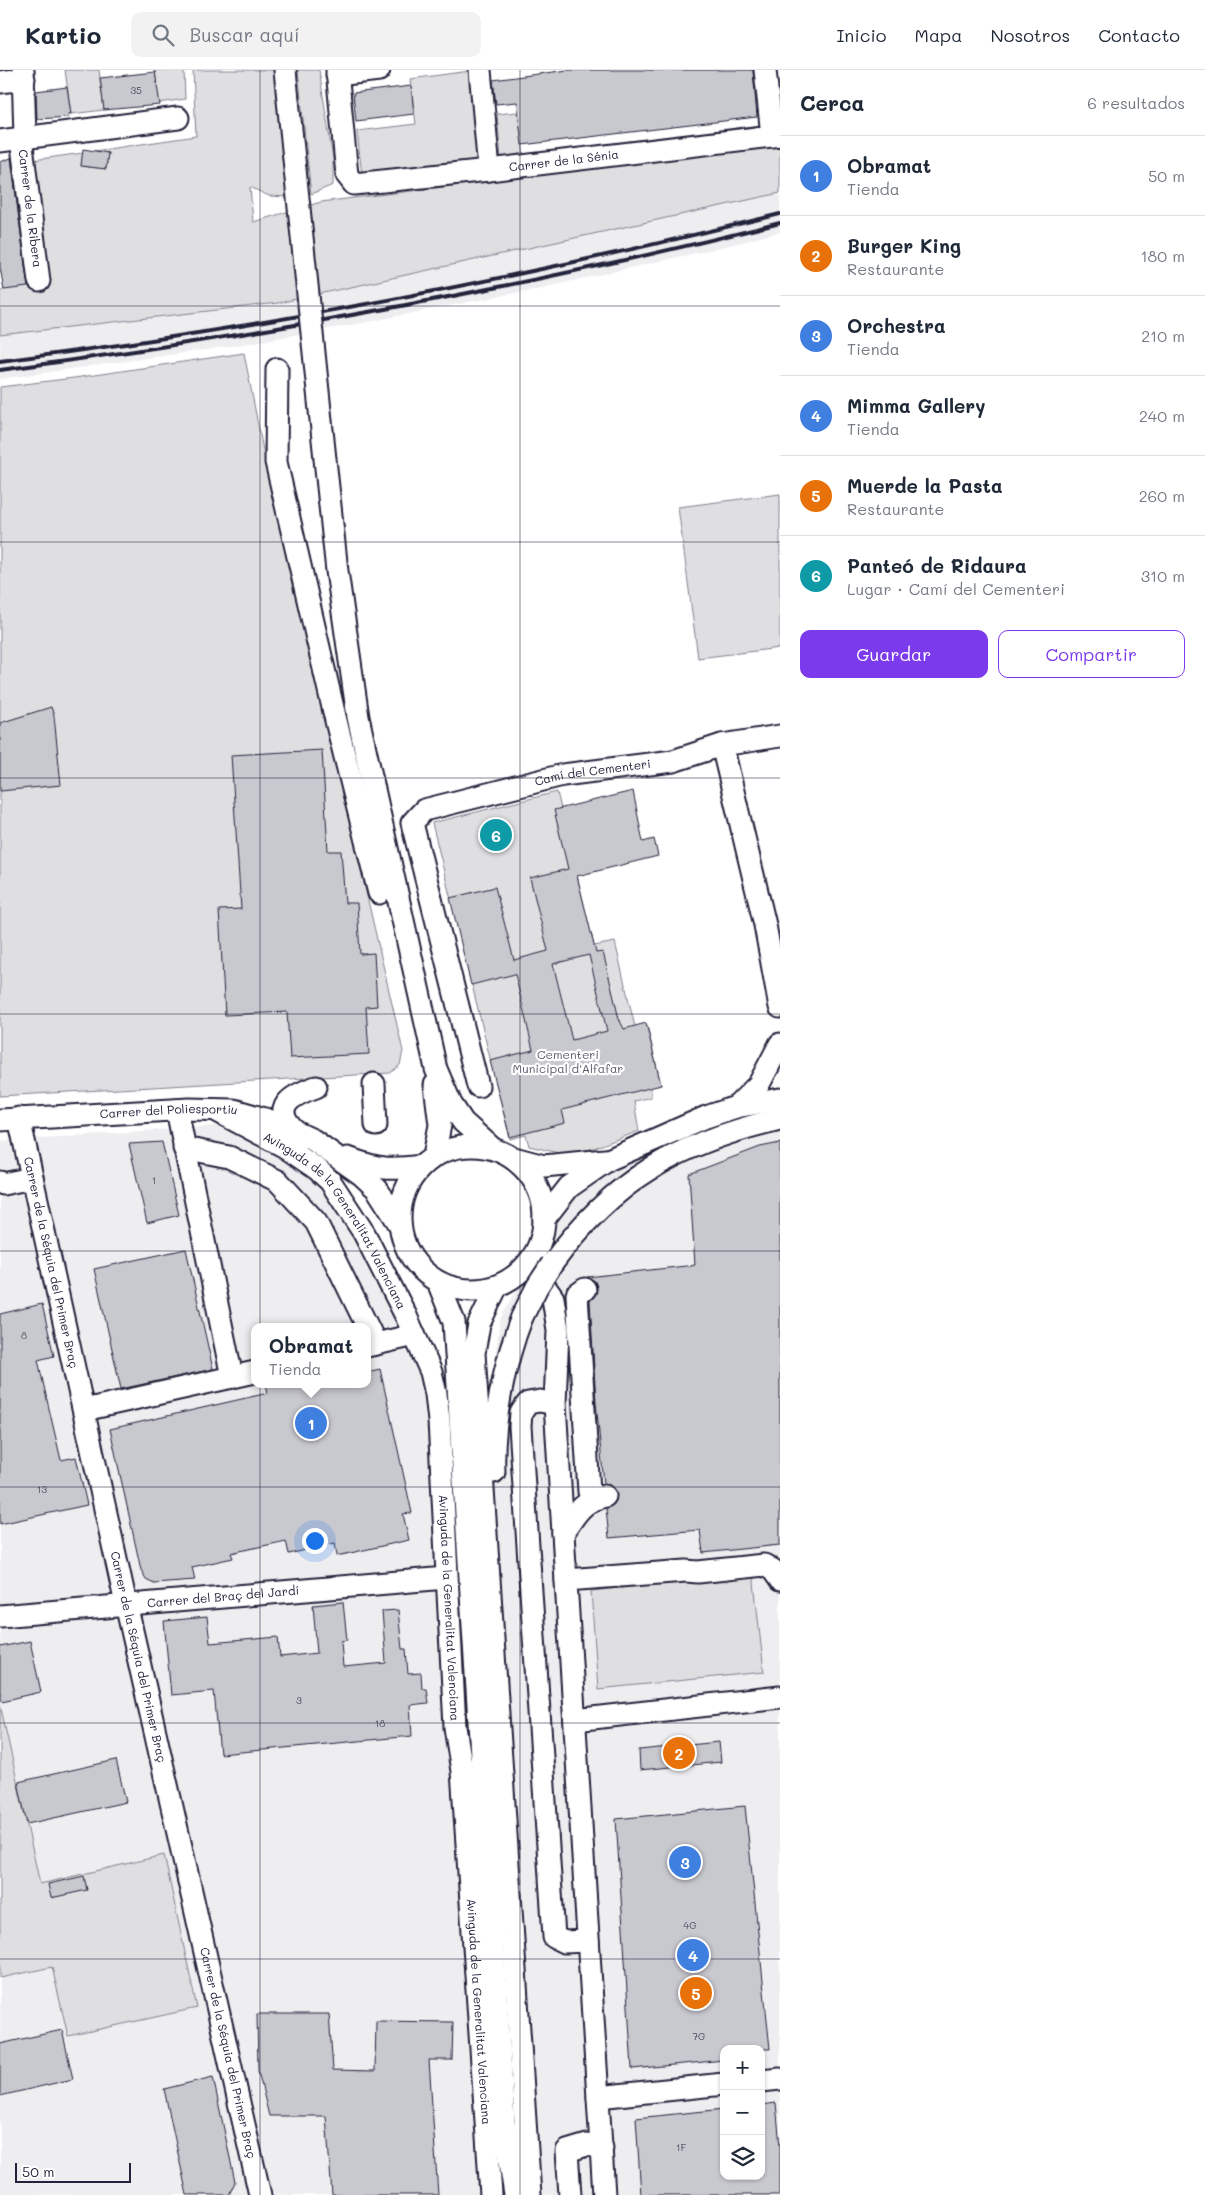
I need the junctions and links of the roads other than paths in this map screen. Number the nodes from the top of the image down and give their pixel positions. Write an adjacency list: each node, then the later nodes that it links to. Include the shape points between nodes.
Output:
1 (285, 70): 19 (street, bridge, via 337,571 358,717)
2 (379, 70): 5 (street)
3 (480, 70): 11 (street)
4 (765, 70): 9 (street)
5 (337, 72): 11 (street, Carrer de la Sénia, via 351,183)
6 (23, 75): 7 (street); 10 (street, Carrer de la Ribera)
7 (0, 82)
8 (178, 118): 10 (street)
9 (776, 136): 11 (street, Carrer de la Sénia)
10 (15, 139): 12 (street, Carrer de la Ribera)
11 (490, 170)
12 (39, 280)
13 (277, 369): 16 (street, via 276,462)
14 (780, 736): 15 (street, Camí del Cementeri)
15 (722, 745): 17 (street, via 765,925); 21 (street, Camí del Cementeri, via 673,761 563,775 424,810 412,823)
16 (379, 893)
17 (780, 1006)
18 (780, 1044): 24 (street, via 758,1084)
19 (436, 1069): 33 (street, via 451,1104 463,1122); 35 (street, via 440,1125)
20 (374, 1084): 29 (street)
21 (478, 1086)
22 (316, 1087): 30 (street, via 287,1101 283,1115)
23 (780, 1099): 24 (street)
24 (736, 1107): 34 (street)
25 (176, 1110): 26 (street, Carrer del Poliesportiu); 27 (street, Carrer del Poliesportiu); 31 (street)
26 (215, 1110): 30 (street, Carrer del Poliesportiu, via 234,1110); 45 (street, Avinguda de la Generalitat Valenciana, via 285,1147 330,1181 364,1233)
27 (10, 1119): 36 (street, Carrer de la Séquia del Primer Braç)
28 (780, 1119): 59 (street, bridge, via 714,1137 659,1163 595,1212 571,1237 537,1287 522,1317 510,1354 498,1411 493,1458 498,1554)
29 (376, 1125)
30 (296, 1132): 32 (street, Carrer del Poliesportiu)
31 (184, 1148): 44 (street, via 229,1157 278,1181 316,1222); 48 (street)
32 (327, 1150): 35 (street, Carrer del Poliesportiu, via 372,1168 392,1170); 39 (street, Carrer del Poliesportiu, via 377,1189)
33 (500, 1152): 34 (street, via 544,1166); 35 (street, via 468,1146 450,1149); 38 (street, via 528,1173 540,1194)
34 (608, 1160): 38 (street, via 569,1187)
35 (428, 1161): 39 (street, via 412,1178 404,1193)
36 (32, 1178): 37 (street); 50 (street, Carrer de la Séquia del Primer Braç)
37 (0, 1182)
38 (544, 1219): 40 (street, via 540,1242)
39 (400, 1225): 41 (street, via 403,1239 416,1264)
40 (528, 1263): 42 (street, via 514,1277); 49 (street, via 553,1298 558,1330)
41 (438, 1282): 42 (street, via 467,1290); 59 (street, via 454,1322)
42 (497, 1286): 59 (street, via 479,1324 474,1353)
43 (585, 1289): 52 (street, via 577,1295)
44 (362, 1323)
45 (415, 1335): 46 (street); 54 (street, Avinguda de la Generalitat Valenciana, via 431,1372 436,1394)
46 (372, 1345)
47 (251, 1373): 48 (street)
48 (232, 1377): 50 (street)
49 (555, 1404): 51 (street); 63 (street, via 528,1403 521,1413 520,1426 554,1937 564,1942)
50 (84, 1410): 57 (street, Carrer de la Séquia del Primer Braç)
51 (560, 1490): 52 (street, via 579,1495); 53 (street)
52 (600, 1492): 53 (street, via 580,1508)
53 (563, 1533): 55 (street)
54 (446, 1578): 57 (street, Carrer del Braç del Jardí); 62 (street, Avinguda de la Generalitat Valenciana, via 455,1727)
55 (566, 1580): 56 (street, via 764,1565 773,1570); 61 (street)
56 (780, 1580)
57 (126, 1604): 58 (street, Carrer del Braç del Jardí); 70 (street, Carrer de la Séquia del Primer Braç)
58 (0, 1616)
59 (482, 1619): 62 (street, via 464,1682); 68 (street)
60 (775, 1702): 61 (street)
61 (576, 1720): 63 (street)
62 (462, 1770): 71 (street, Avinguda de la Generalitat Valenciana)
63 (588, 1941): 67 (street)
64 (780, 2079): 65 (street)
65 (765, 2081)
66 (720, 2084): 67 (street)
67 (598, 2097): 69 (street)
68 (515, 2122): 72 (street); 73 (street); 74 (street); 75 (street)
69 (602, 2148): 76 (street, via 587,2145 567,2151); 77 (street)
70 (260, 2195)
71 (491, 2195)
72 (508, 2195)
73 (515, 2195)
74 (530, 2195)
75 (541, 2195)
76 (570, 2195)
77 (604, 2195)

